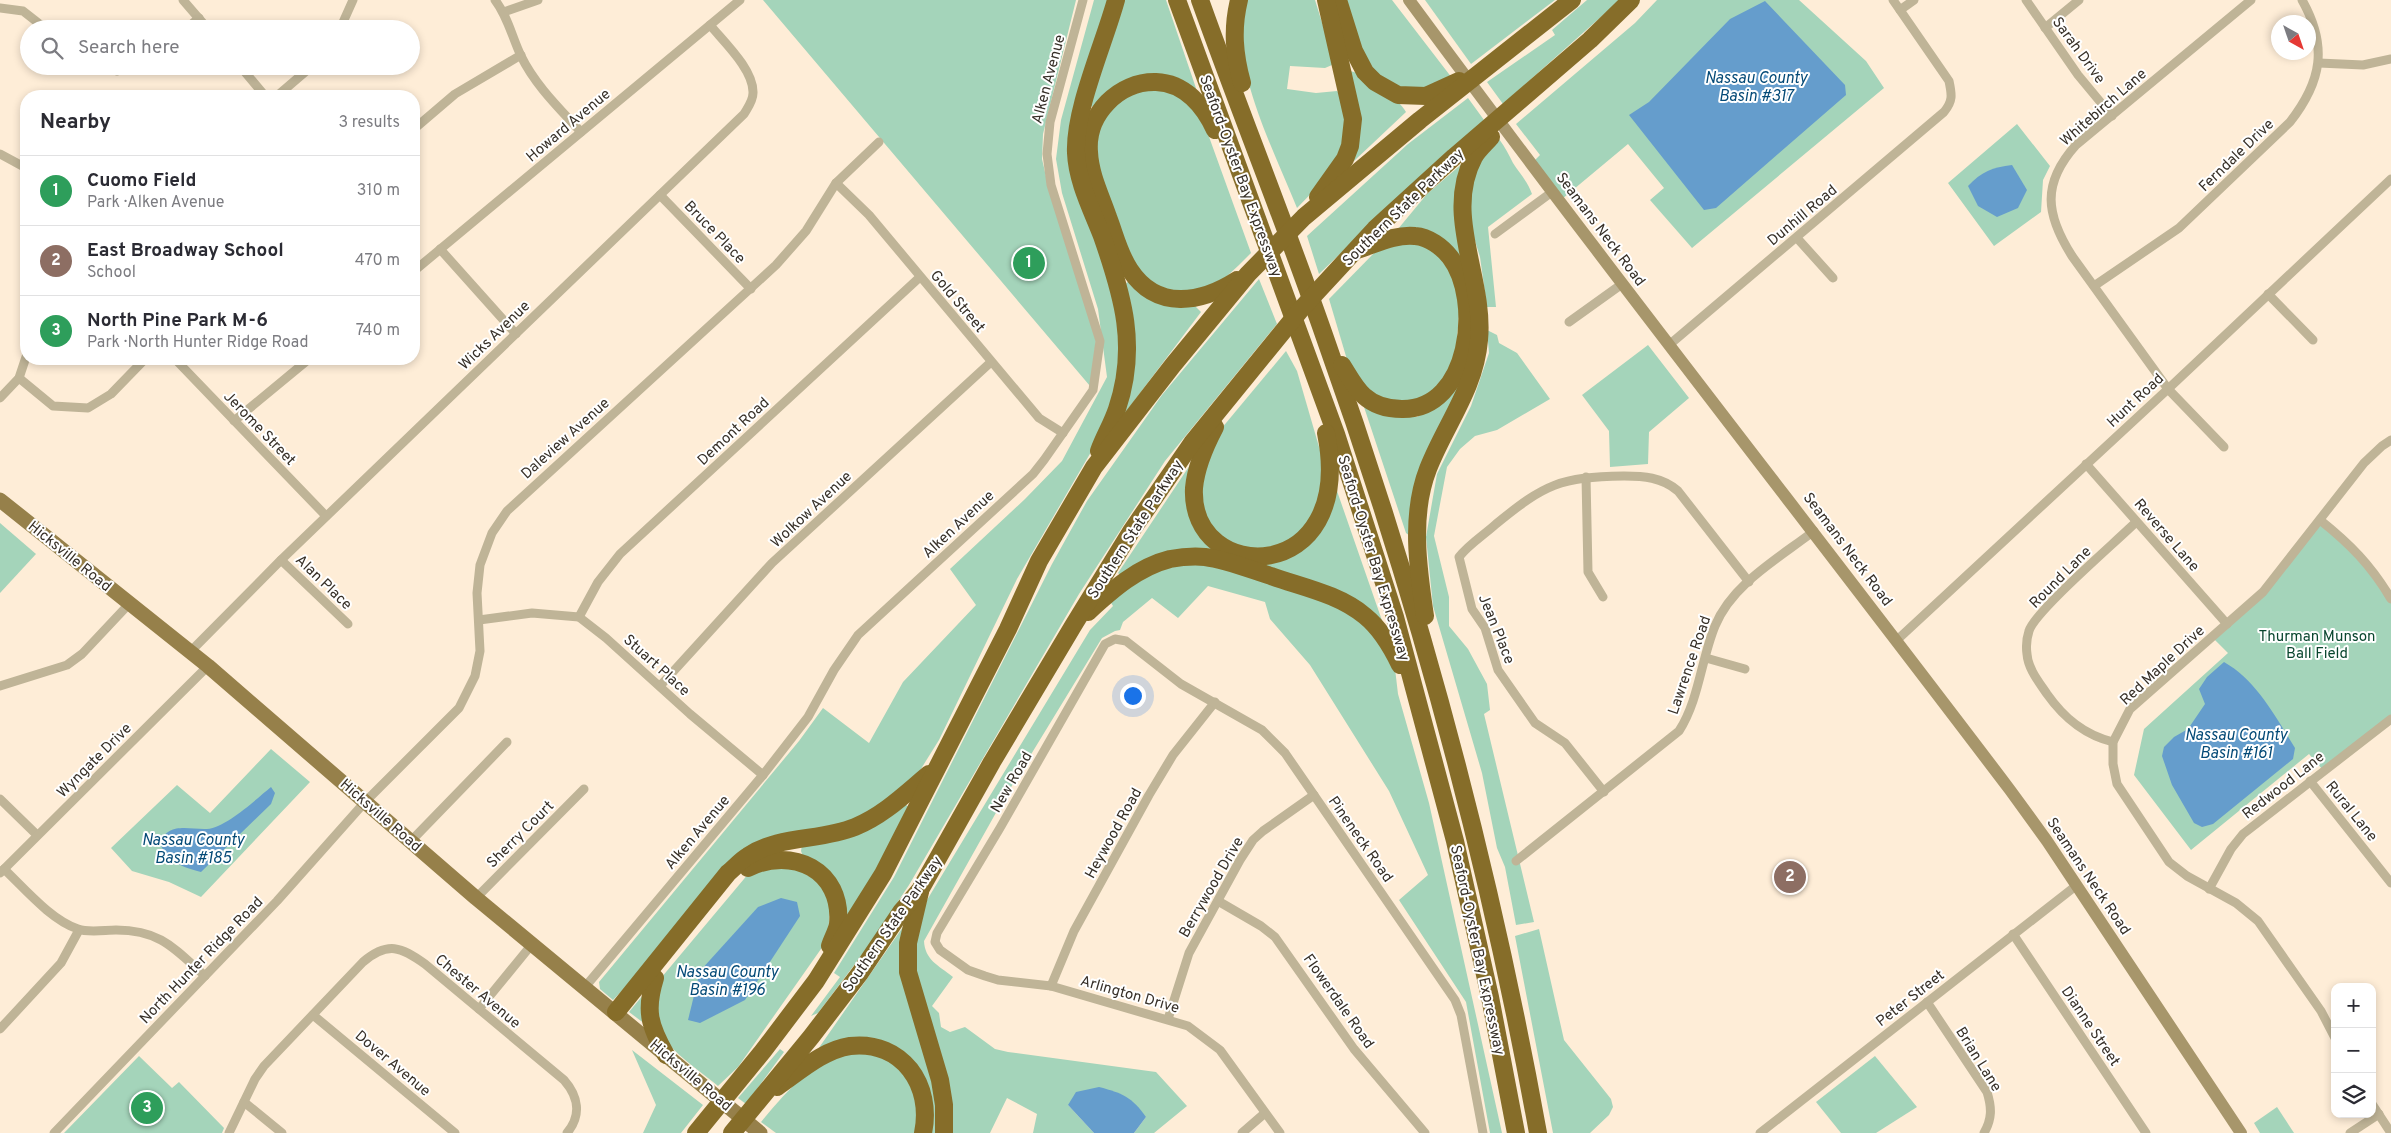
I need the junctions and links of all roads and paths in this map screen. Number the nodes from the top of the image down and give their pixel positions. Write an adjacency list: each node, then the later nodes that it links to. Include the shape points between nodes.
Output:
1 (183, 0): 25 (street)
2 (353, 0): 28 (street)
3 (495, 0): 24 (street)
4 (538, 0): 24 (street)
5 (740, 0): 29 (street, Howard Avenue)
6 (1083, 0): 81 (street, Alken Avenue, via 1050,122 1047,154 1051,185 1100,341 1093,390)
7 (1116, 0): 85 (highway, via 1080,116 1076,153 1082,184 1119,286 1127,329 1124,384)
8 (1178, 0): 51 (highway, Seaford-Oyster Bay Expressway)
9 (1200, 0): 48 (highway, Seaford-Oyster Bay Expressway)
10 (1239, 0): 48 (highway, via 1233,37 1235,59)
11 (1326, 0): 52 (highway, via 1351,103 1353,131 1345,159)
12 (1338, 0): 34 (highway, via 1359,61 1375,82 1386,90 1426,96)
13 (1409, 0): 49 (main road, Seamans Neck Road)
14 (1572, 0): 34 (highway, Southern State Parkway)
15 (1631, 0): 37 (highway, Southern State Parkway)
16 (1893, 0): 23 (street)
17 (1914, 0): 23 (street)
18 (2026, 0): 30 (street, Sarah Drive)
19 (2079, 0): 30 (street)
20 (2251, 0): 40 (street, Whitebirch Lane)
21 (2302, 0): 33 (street, Ferndale Drive, via 2312,17)
22 (0, 8): 26 (street, via 23,11)
23 (1900, 10): 54 (street, Dunhill Road, via 1949,82 1953,96 1951,104)
24 (504, 12): 31 (street)
25 (199, 18): 27 (street)
26 (34, 20)
27 (197, 20)
28 (344, 20)
29 (710, 25): 42 (street, Howard Avenue); 50 (street, Wicks Avenue, via 748,72 753,86 752,101 744,114)
30 (2045, 28): 40 (street, Sarah Drive)
31 (521, 55): 41 (street, via 454,94); 42 (street, via 530,71)
32 (2391, 59): 33 (street, via 2363,65)
33 (2319, 63): 62 (street, Ferndale Drive, via 2304,105 2290,122 2179,228)
34 (1487, 68): 52 (highway, Southern State Parkway)
35 (248, 75): 38 (street)
36 (302, 75): 39 (street)
37 (1539, 84): 56 (highway, Southern State Parkway, via 1411,196); 108 (highway, via 1475,156 1465,181 1463,223 1476,281 1479,338 1470,384 1436,450 1421,494 1419,575)
38 (260, 90)
39 (284, 90)
40 (2112, 116): 62 (street, Whitebirch Lane, via 2068,154 2056,174 2051,198 2051,216 2058,234)
41 (420, 124)
42 (581, 132): 55 (street, Howard Avenue)
43 (879, 142): 47 (street, Daleview Avenue)
44 (0, 154): 45 (street)
45 (20, 165)
46 (2391, 179): 64 (street, Hunt Road)
47 (836, 183): 59 (street, Gold Street, via 869,215); 63 (street, Daleview Avenue, via 797,242)
48 (1270, 187): 67 (highway, Seaford-Oyster Bay Expressway)
49 (1552, 192): 53 (street); 61 (main road, Seamans Neck Road)
50 (660, 195): 63 (street, Bruce Place); 66 (street, Wicks Avenue)
51 (1250, 202): 58 (highway, via 1207,113 1180,89 1164,82 1132,86 1112,98 1098,115 1088,150 1091,170 1122,256 1139,281 1163,296 1191,299 1221,290); 76 (highway, Seaford-Oyster Bay Expressway)
52 (1304, 217): 58 (highway, Southern State Parkway)
53 (1495, 234)
54 (1797, 238): 60 (street); 69 (street, Dunhill Road)
55 (440, 249): 57 (street, Howard Avenue); 66 (street)
56 (1354, 251): 67 (highway, via 1400,236 1414,236 1432,241 1447,253 1460,274 1467,298 1466,345 1446,387 1426,404 1408,410 1391,410 1375,404 1354,384); 78 (highway, Southern State Parkway)
57 (420, 266)
58 (1248, 274): 85 (highway, Southern State Parkway)
59 (920, 277): 70 (street, Gold Street); 97 (street, Demont Road, via 620,554 598,582)
60 (1833, 278)
61 (1622, 284): 65 (street); 69 (main road, Seamans Neck Road)
62 (2094, 286): 77 (street, Whitebirch Lane)
63 (751, 289): 98 (street, Daleview Avenue, via 507,511 492,533 480,565)
64 (2268, 294): 68 (street); 77 (street, Hunt Road)
65 (1568, 322)
66 (516, 334): 88 (street, Wicks Avenue)
67 (1325, 336): 108 (highway, Seaford-Oyster Bay Expressway, via 1396,550)
68 (2313, 340)
69 (1669, 345): 91 (main road, Seamans Neck Road)
70 (991, 362): 81 (street, Gold Street, via 1039,418); 110 (street, Wolkow Avenue, via 772,563)
71 (23, 365): 75 (street)
72 (139, 365): 75 (street, via 111,394 88,408 53,406)
73 (181, 365): 80 (street, Jerome Street)
74 (302, 365): 80 (street)
75 (18, 378): 79 (street)
76 (1317, 383): 78 (highway, via 1331,464 1324,506 1316,526 1299,544 1285,552 1264,557 1240,554 1223,545 1204,525 1195,502 1195,479 1202,453); 111 (highway, Seaford-Oyster Bay Expressway, via 1378,563)
77 (2168, 389): 83 (street, Whitebirch Lane); 84 (street, Hunt Road)
78 (1232, 393): 101 (highway, Southern State Parkway, via 1160,488)
79 (0, 398)
80 (234, 421): 88 (street, Jerome Street)
81 (1063, 433): 117 (street, Alken Avenue, via 1032,474 858,636 808,716)
82 (2391, 440): 89 (street, Red Maple Drive, via 2364,463)
83 (2224, 447)
84 (2086, 464): 90 (street, Reverse Lane); 103 (street, Hunt Road)
85 (1094, 467): 116 (highway, Southern State Parkway, via 1039,561 1008,629)
86 (1586, 477): 93 (street, via 1640,476 1671,485); 94 (street, via 1588,572); 120 (street, Jean Place, via 1557,483 1530,496 1459,558 1472,609 1485,628 1498,670 1535,723 1564,743)
87 (0, 500): 96 (main road, Hicksville Road)
88 (326, 516): 92 (street, Wicks Avenue)
89 (2320, 520): 95 (street, via 2352,546); 100 (street, Red Maple Drive, via 2263,592)
90 (2136, 522): 100 (street, Reverse Lane); 115 (street, Round Lane, via 2043,611 2029,630 2026,654 2031,670 2058,710 2095,738)
91 (1814, 532): 93 (street, Lawrence Road); 103 (main road, Seamans Neck Road)
92 (280, 560): 99 (street, Alan Place); 104 (street, Wicks Avenue)
93 (1749, 582): 105 (street, Lawrence Road, via 1722,612 1714,627)
94 (1603, 597)
95 (2391, 599)
96 (128, 604): 104 (main road, Hicksville Road); 109 (street, via 82,654 67,665)
97 (579, 617): 98 (street, via 542,613); 110 (street, Stuart Place)
98 (479, 620): 123 (street, Daleview Avenue, via 478,665 459,708)
99 (348, 624)
100 (2227, 624): 115 (street, Red Maple Drive, via 2130,709)
101 (1073, 626): 111 (highway, via 1104,597 1143,569 1173,558 1213,559 1314,590 1355,608 1383,635); 131 (highway, Southern State Parkway)
102 (1115, 638): 112 (street, Pineneck Road, via 1126,641 1181,684); 136 (street, New Road, via 1105,644 937,932)
103 (1897, 640): 129 (main road, Seamans Neck Road)
104 (190, 652): 106 (main road, Hicksville Road)
105 (1706, 658): 107 (street); 120 (street, Lawrence Road, via 1688,717 1679,731)
106 (208, 666): 123 (main road, Hicksville Road); 124 (street, Wyngate Drive)
107 (1745, 669)
108 (1432, 673): 172 (highway, Seaford-Oyster Bay Expressway, via 1476,836)
109 (0, 686)
110 (660, 686): 117 (street, Stuart Place)
111 (1416, 700): 171 (highway, Seaford-Oyster Bay Expressway, via 1473,921)
112 (1215, 702): 121 (street, Pineneck Road, via 1274,740); 142 (street, Heywood Road, via 1173,755 1149,795 1074,930)
113 (2391, 720): 118 (street, Redwood Lane)
114 (507, 742): 125 (street)
115 (2113, 742): 130 (street, Red Maple Drive, via 2114,771 2125,798 2169,862)
116 (935, 769): 140 (highway, Southern State Parkway, via 882,874); 145 (highway, via 884,813 854,827 830,836 771,845 748,855 728,873)
117 (763, 775): 141 (street, Alken Avenue)
118 (2310, 781): 128 (street, Rural Lane); 130 (street, Redwood Lane, via 2243,834)
119 (584, 789): 132 (street, Sherry Court)
120 (1604, 792): 126 (street, Lawrence Road)
121 (1314, 795): 133 (street, Berrywood Drive, via 1253,840); 170 (street, Pineneck Road, via 1455,1000 1461,1016)
122 (0, 799): 124 (street)
123 (365, 802): 125 (main road, Hicksville Road); 138 (street, North Hunter Ridge Road)
124 (37, 835): 127 (street, Wyngate Drive)
125 (411, 841): 132 (main road, Hicksville Road)
126 (1516, 861)
127 (2, 871): 134 (street, via 48,911)
128 (2391, 883)
129 (2077, 885): 135 (street, Peter Street); 175 (main road, Seamans Neck Road)
130 (2209, 889): 149 (street, Red Maple Drive, via 2236,903 2258,921)
131 (920, 890): 152 (highway, Southern State Parkway, via 901,912 860,973); 166 (highway, via 908,943 908,972 940,1080)
132 (476, 898): 137 (main road, Hicksville Road)
133 (1218, 901): 147 (street, Berrywood Drive, via 1189,953); 169 (street, Flowerdale Road, via 1275,938 1354,1049)
134 (79, 930): 138 (street, via 134,930 152,934 168,943); 148 (street, via 61,963)
135 (2013, 934): 143 (street, Peter Street); 174 (street, Dianne Street)
136 (935, 942): 142 (street, Arlington Drive, via 940,950 968,970 998,980)
137 (533, 943): 141 (main road, Hicksville Road); 144 (street)
138 (205, 976): 157 (street, North Hunter Ridge Road)
139 (655, 978): 140 (highway, via 741,871 762,861 790,859 821,874 835,897 838,926); 145 (highway); 150 (highway, via 648,998 650,1019)
140 (816, 981): 162 (highway, Southern State Parkway)
141 (585, 986): 145 (main road, Hicksville Road)
142 (1051, 986): 147 (street, Arlington Drive)
143 (1927, 1002): 156 (street, Peter Street); 173 (street, Brian Lane, via 1987,1092 1991,1107)
144 (479, 1010): 146 (street, Chester Avenue, via 417,958 395,948 374,953); 161 (street, Chester Avenue, via 573,1090 577,1112)
145 (618, 1014): 150 (main road, Hicksville Road)
146 (313, 1015): 151 (street, Chester Avenue, via 264,1066); 160 (street, Dover Avenue)
147 (1168, 1019): 154 (street, Arlington Drive, via 1199,1032 1220,1050)
148 (0, 1029)
149 (2331, 1030)
150 (666, 1055): 164 (main road, Hicksville Road)
151 (244, 1102): 158 (street, Chester Avenue); 159 (street)
152 (757, 1102): 163 (highway, Southern State Parkway); 165 (highway, via 832,1052 851,1046 872,1047 892,1054 917,1077 924,1097 926,1118)
153 (2376, 1110): 155 (street)
154 (1265, 1113): 167 (street); 168 (street, Arlington Drive)
155 (2379, 1114): 176 (street); 177 (street)
156 (1765, 1131)
157 (54, 1133)
158 (229, 1133)
159 (282, 1133)
160 (455, 1133)
161 (567, 1133)
162 (696, 1133)
163 (732, 1133)
164 (760, 1133)
165 (923, 1133)
166 (944, 1133)
167 (1242, 1133)
168 (1280, 1133)
169 (1425, 1133)
170 (1483, 1133)
171 (1516, 1133)
172 (1538, 1133)
173 (1984, 1133)
174 (2146, 1133)
175 (2241, 1133)
176 (2350, 1133)
177 (2391, 1133)

